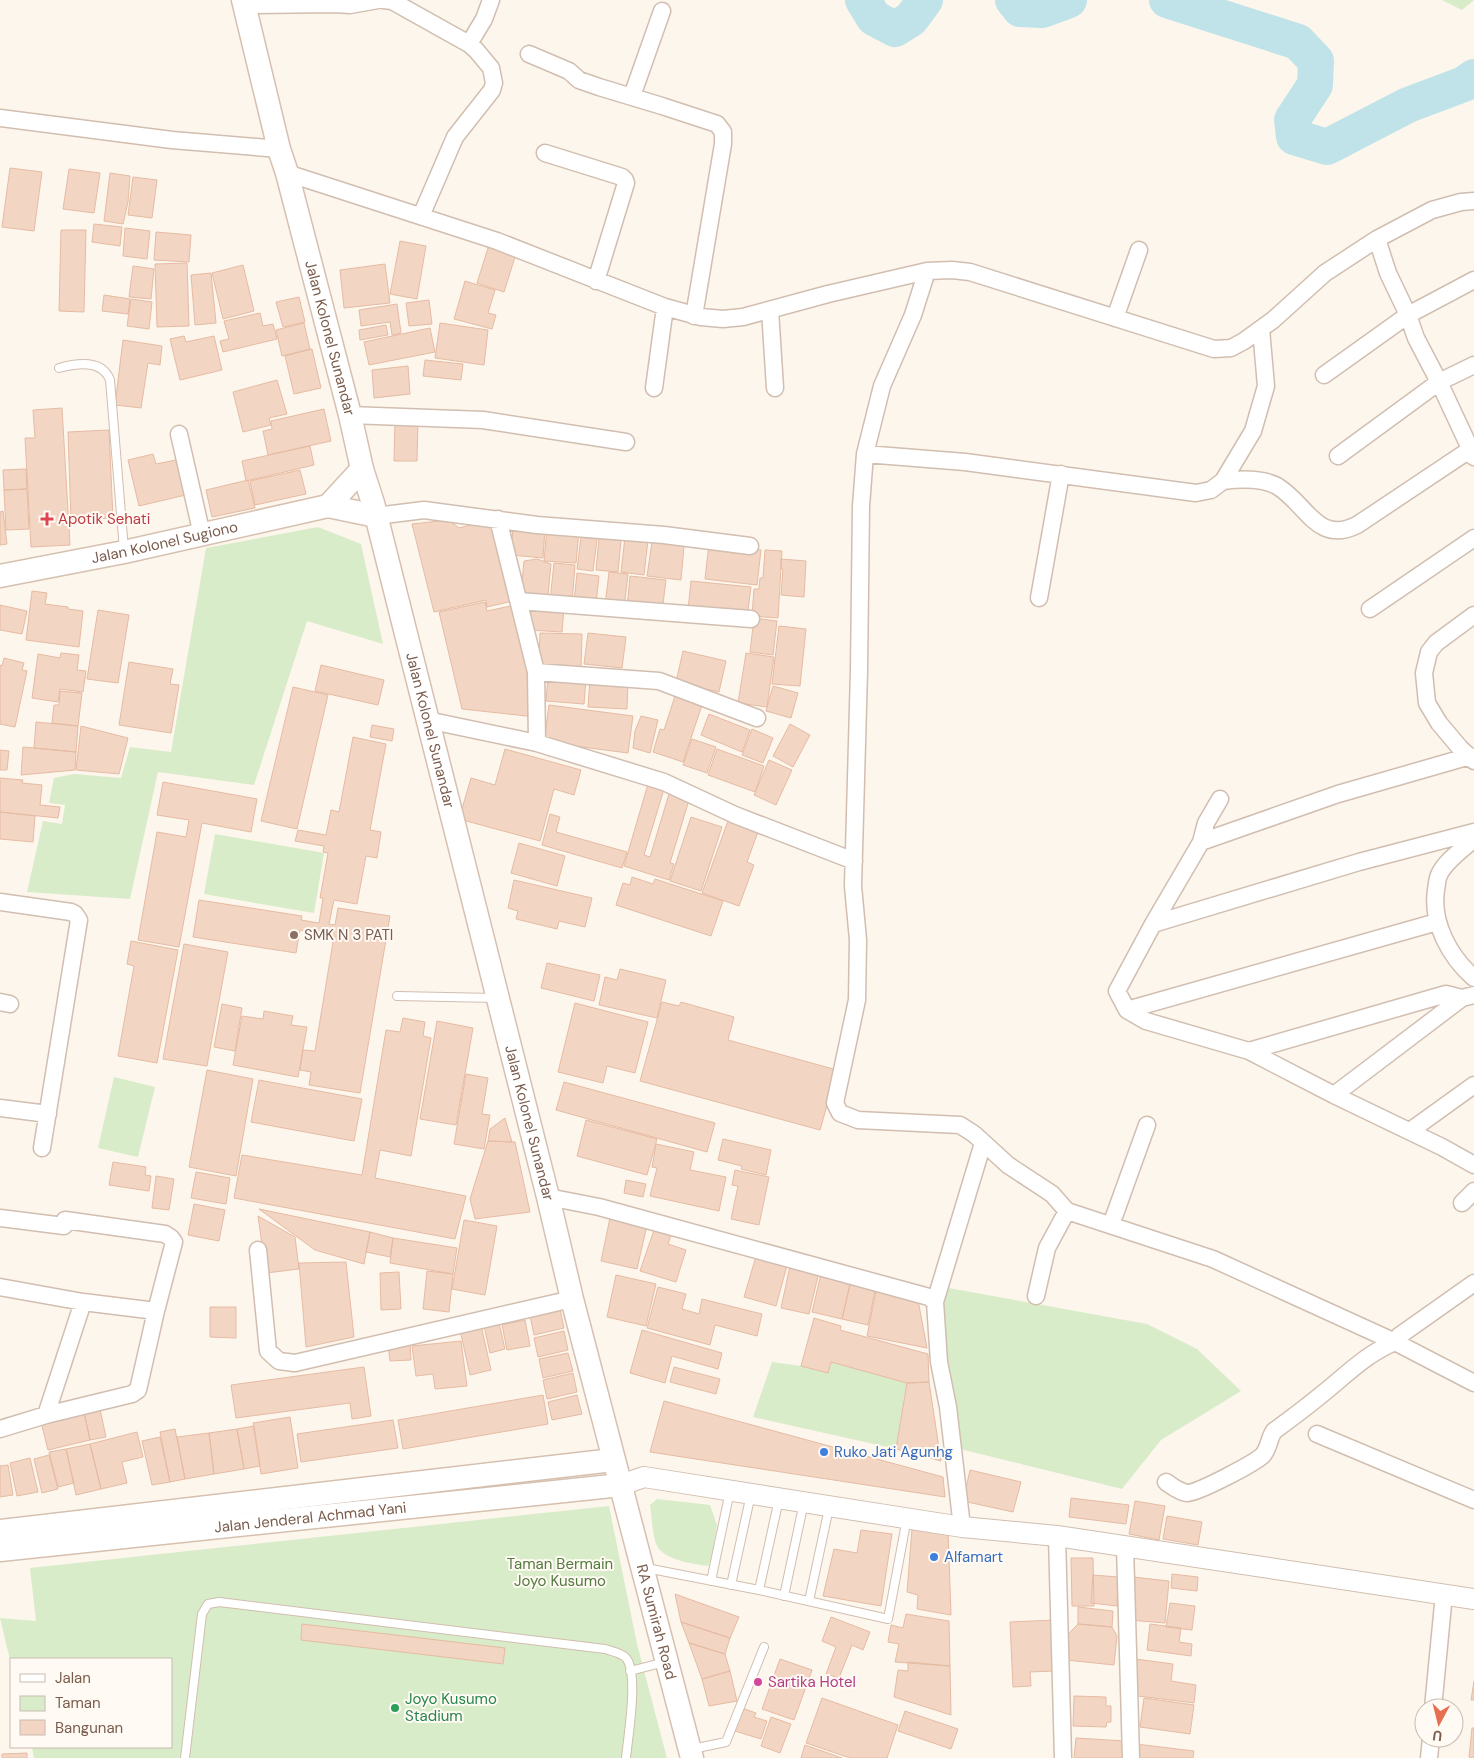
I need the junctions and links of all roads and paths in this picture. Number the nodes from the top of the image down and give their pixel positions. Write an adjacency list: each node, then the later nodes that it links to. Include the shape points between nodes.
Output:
1 (387, 0): 3 (street, via 350,6); 5 (street)
2 (491, 0): 5 (street)
3 (243, 2): 9 (main road, Jalan Kolonel Sunandar)
4 (662, 11): 7 (street)
5 (469, 44): 13 (street, via 491,68 494,83 455,137)
6 (529, 54): 7 (street, via 569,71 579,80)
7 (632, 96): 22 (street, via 716,124 723,132)
8 (0, 118): 9 (street, via 172,140)
9 (279, 149): 11 (main road, Jalan Kolonel Sunandar)
10 (545, 153): 18 (street, via 625,180)
11 (287, 173): 13 (street); 31 (main road, Jalan Kolonel Sunandar)
12 (1474, 201): 14 (street, via 1432,210)
13 (421, 216): 18 (street, via 497,241)
14 (1377, 239): 21 (street, via 1388,273); 24 (street, via 1325,273)
15 (1139, 250): 23 (street)
16 (928, 271): 20 (street); 23 (street, via 970,272); 35 (street, via 882,386)
17 (1474, 280): 21 (street)
18 (596, 281): 19 (street)
19 (665, 307): 22 (street); 29 (street)
20 (770, 310): 22 (street, via 723,319); 30 (street)
21 (1408, 315): 27 (street); 28 (street)
22 (694, 316)
23 (1115, 318): 24 (street, via 1214,349 1231,348)
24 (1261, 329): 39 (street, via 1266,386 1253,431)
25 (1474, 365): 28 (street)
26 (59, 368): 46 (lane, via 88,364 101,368 110,380)
27 (1324, 375)
28 (1439, 382): 34 (street); 36 (street)
29 (654, 388)
30 (775, 388)
31 (350, 415): 33 (street, via 483,420); 37 (main road, Jalan Kolonel Sunandar)
32 (179, 434): 43 (street)
33 (626, 442)
34 (1473, 451): 39 (street, via 1346,531 1323,528 1275,485)
35 (866, 454): 38 (street); 62 (street, via 861,506)
36 (1338, 456)
37 (362, 469): 40 (main road); 41 (main road, Jalan Kolonel Sunandar)
38 (1061, 474): 39 (street, via 1196,493 1212,490); 48 (street)
39 (1223, 481)
40 (328, 506): 41 (main road, Jalan Kolonel Sugiono); 43 (main road, Jalan Kolonel Sugiono)
41 (376, 516): 42 (street, via 424,510); 55 (main road, Jalan Kolonel Sunandar)
42 (498, 519): 45 (street); 49 (street)
43 (202, 535): 46 (main road, Jalan Kolonel Sugiono)
44 (1474, 538): 50 (street)
45 (750, 546)
46 (124, 552): 47 (main road, Jalan Kolonel Sugiono)
47 (0, 576)
48 (1039, 598)
49 (519, 602): 52 (street); 53 (street)
50 (1370, 609)
51 (1474, 615): 57 (street, via 1436,643 1429,652 1424,673 1427,703)
52 (751, 619)
53 (536, 672): 54 (street, via 659,681); 56 (street)
54 (757, 718)
55 (427, 720): 56 (street); 69 (main road, Jalan Kolonel Sunandar)
56 (537, 743): 62 (street, via 664,782 735,815)
57 (1472, 759): 61 (street, via 1338,794)
58 (1220, 799): 61 (street, via 1206,822)
59 (1474, 832): 65 (street, via 1359,862)
60 (1474, 839): 64 (street, via 1439,875 1434,901)
61 (1201, 842): 65 (street)
62 (854, 861): 78 (street, via 857,1000 835,1103 840,1113 858,1120 960,1125)
63 (0, 902): 75 (street, via 71,912 78,920)
64 (1437, 922): 66 (street, via 1447,944); 70 (street)
65 (1153, 924): 70 (street, via 1117,991)
66 (1474, 978)
67 (398, 996): 69 (lane)
68 (1468, 996): 71 (street, via 1446,994); 73 (street)
69 (498, 998): 82 (main road, Jalan Kolonel Sunandar)
70 (1127, 1010): 71 (street, via 1146,1021)
71 (1249, 1051): 73 (street)
72 (1474, 1085): 77 (street)
73 (1334, 1094): 77 (street)
74 (0, 1108): 75 (street)
75 (48, 1114): 79 (street)
76 (1147, 1124): 86 (street)
77 (1410, 1131): 80 (street)
78 (983, 1143): 84 (street, via 1008,1165 1052,1194); 93 (street)
79 (42, 1148)
80 (1474, 1165)
81 (1474, 1191): 83 (street)
82 (548, 1197): 91 (main road, Jalan Kolonel Sunandar); 93 (street, via 598,1207)
83 (1462, 1203)
84 (1067, 1212): 86 (street); 90 (street, via 1047,1248)
85 (0, 1218): 94 (street, via 64,1226 65,1220 165,1234 174,1242)
86 (1111, 1225): 95 (street, via 1213,1259)
87 (258, 1250): 91 (street, via 268,1351 279,1361 296,1363)
88 (1474, 1283): 95 (street)
89 (0, 1287): 92 (street)
90 (1036, 1296)
91 (572, 1299): 100 (main road, Jalan Kolonel Sunandar)
92 (83, 1302): 94 (street); 97 (street)
93 (935, 1302): 111 (street, via 939,1362)
94 (156, 1311): 97 (street, via 138,1390)
95 (1395, 1342): 96 (street); 102 (street, via 1366,1357 1274,1431 1262,1456 1195,1492 1179,1491)
96 (1474, 1383)
97 (46, 1415): 98 (street)
98 (0, 1428)
99 (1317, 1434): 107 (street)
100 (613, 1460): 101 (street); 103 (main road, RA Sumirah Road); 112 (main road, Jalan Jenderal Achmad Yani)
101 (644, 1477): 103 (street); 104 (street)
102 (1166, 1482)
103 (621, 1485): 115 (main road, Jalan Jenderal Achmad Yani); 116 (main road, RA Sumirah Road)
104 (730, 1491): 105 (street); 117 (lane)
105 (751, 1494): 106 (street); 118 (lane)
106 (779, 1498): 108 (street); 119 (lane)
107 (1474, 1500)
108 (804, 1502): 109 (street); 121 (lane)
109 (829, 1507): 110 (street); 123 (lane)
110 (907, 1518): 111 (street); 123 (lane, via 888,1619)
111 (962, 1527): 113 (street)
112 (0, 1531)
113 (1057, 1536): 114 (street); 131 (street)
114 (1125, 1546): 120 (street); 132 (street)
115 (0, 1550)
116 (642, 1568): 117 (lane); 125 (main road, RA Sumirah Road)
117 (711, 1581): 118 (lane)
118 (731, 1585): 119 (lane)
119 (759, 1590): 121 (lane)
120 (1444, 1594): 122 (street); 127 (street)
121 (784, 1596): 123 (lane)
122 (1474, 1598)
123 (809, 1601)
124 (764, 1647): 128 (lane, via 726,1742)
125 (667, 1661): 126 (lane); 128 (main road, RA Sumirah Road)
126 (630, 1671): 129 (lane, via 628,1659 605,1650 220,1602 208,1604 202,1614); 130 (lane, via 633,1685)
127 (1435, 1698)
128 (691, 1754)
129 (185, 1758)
130 (626, 1758)
131 (1063, 1758)
132 (1131, 1758)

